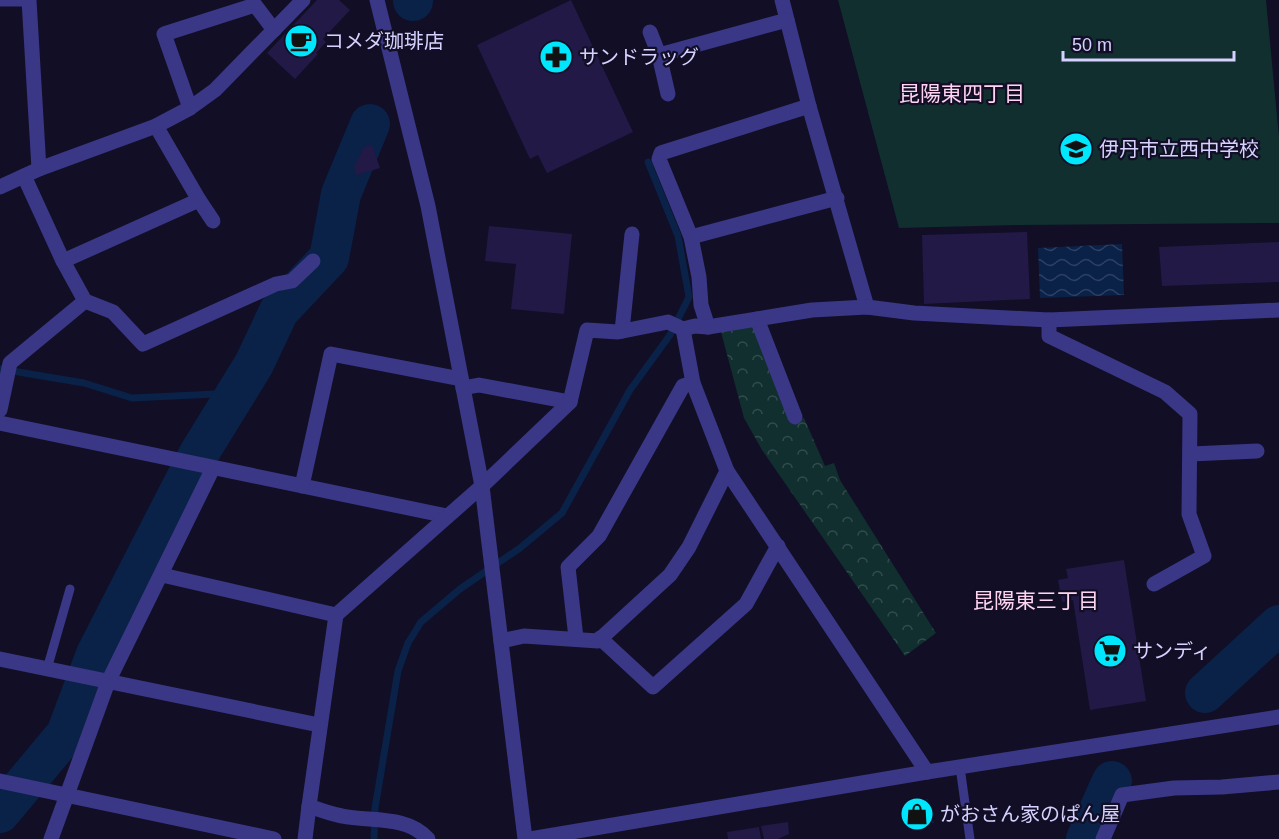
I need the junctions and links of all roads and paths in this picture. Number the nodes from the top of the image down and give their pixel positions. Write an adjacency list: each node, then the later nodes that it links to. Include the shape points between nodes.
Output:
1 (303, 0): 7 (street)
2 (377, 0): 34 (street, via 428,207)
3 (782, 0): 6 (street)
4 (29, 1): 5 (lane); 14 (street)
5 (0, 2)
6 (787, 20): 9 (street); 11 (street)
7 (274, 30): 12 (street, via 215,90); 12 (street, via 255,4 164,34)
8 (650, 32): 9 (street)
9 (659, 55): 10 (street)
10 (668, 94)
11 (809, 106): 17 (street); 21 (street, via 661,153 659,159)
12 (190, 108): 13 (street)
13 (156, 126): 14 (street); 18 (street)
14 (39, 169): 15 (street)
15 (24, 176): 16 (street); 22 (street)
16 (0, 188)
17 (837, 198): 21 (street); 25 (street)
18 (199, 200): 19 (street); 22 (street)
19 (213, 222)
20 (632, 234): 31 (street)
21 (692, 237): 29 (street, via 700,305)
22 (63, 261): 24 (street)
23 (313, 261): 24 (street, via 292,281 276,284 143,344 113,312)
24 (85, 301): 32 (street)
25 (867, 307): 27 (street, via 812,310); 28 (street)
26 (1279, 310): 28 (street)
27 (758, 319): 29 (street); 39 (street)
28 (1049, 320): 33 (street, via 1049,336)
29 (708, 327): 30 (street)
30 (682, 328): 31 (street, via 668,322); 35 (street)
31 (622, 331): 37 (street, via 587,330)
32 (5, 363): 38 (street)
33 (1132, 376): 36 (street); 42 (street, via 1165,392 1190,414)
34 (462, 383): 37 (street); 45 (street, via 332,354); 46 (street)
35 (693, 383): 44 (street); 53 (street, via 683,386 599,536 568,567)
36 (1128, 392)
37 (570, 402): 46 (street)
38 (0, 410)
39 (795, 417)
40 (0, 423): 43 (street)
41 (1257, 451): 42 (street)
42 (1191, 454): 50 (street, via 1189,514 1204,556)
43 (200, 466): 45 (street); 49 (street)
44 (727, 471): 48 (street); 54 (street, via 689,547 670,575)
45 (302, 486): 47 (street)
46 (482, 486): 47 (street); 55 (street)
47 (447, 516): 52 (street)
48 (778, 546): 54 (street, via 746,604 653,687); 62 (street)
49 (162, 574): 52 (street); 58 (street)
50 (1161, 584)
51 (70, 589): 57 (lane)
52 (336, 615): 60 (street)
53 (576, 638): 54 (street); 55 (street, via 524,636)
54 (600, 638)
55 (501, 641): 71 (street)
56 (0, 659): 57 (street)
57 (47, 669): 58 (street)
58 (95, 680): 60 (street); 65 (street)
59 (1279, 717): 61 (street)
60 (320, 725): 66 (street)
61 (960, 766): 62 (street); 73 (lane)
62 (927, 772): 72 (street)
63 (1279, 782): 74 (street, via 1122,795)
64 (13, 784): 65 (street)
65 (66, 795): 67 (street); 68 (street)
66 (309, 807): 69 (street); 70 (street, via 342,817 382,819 420,830)
67 (51, 839)
68 (274, 839)
69 (305, 839)
70 (428, 839)
71 (525, 839)
72 (530, 839)
73 (970, 839)
74 (1103, 839)

